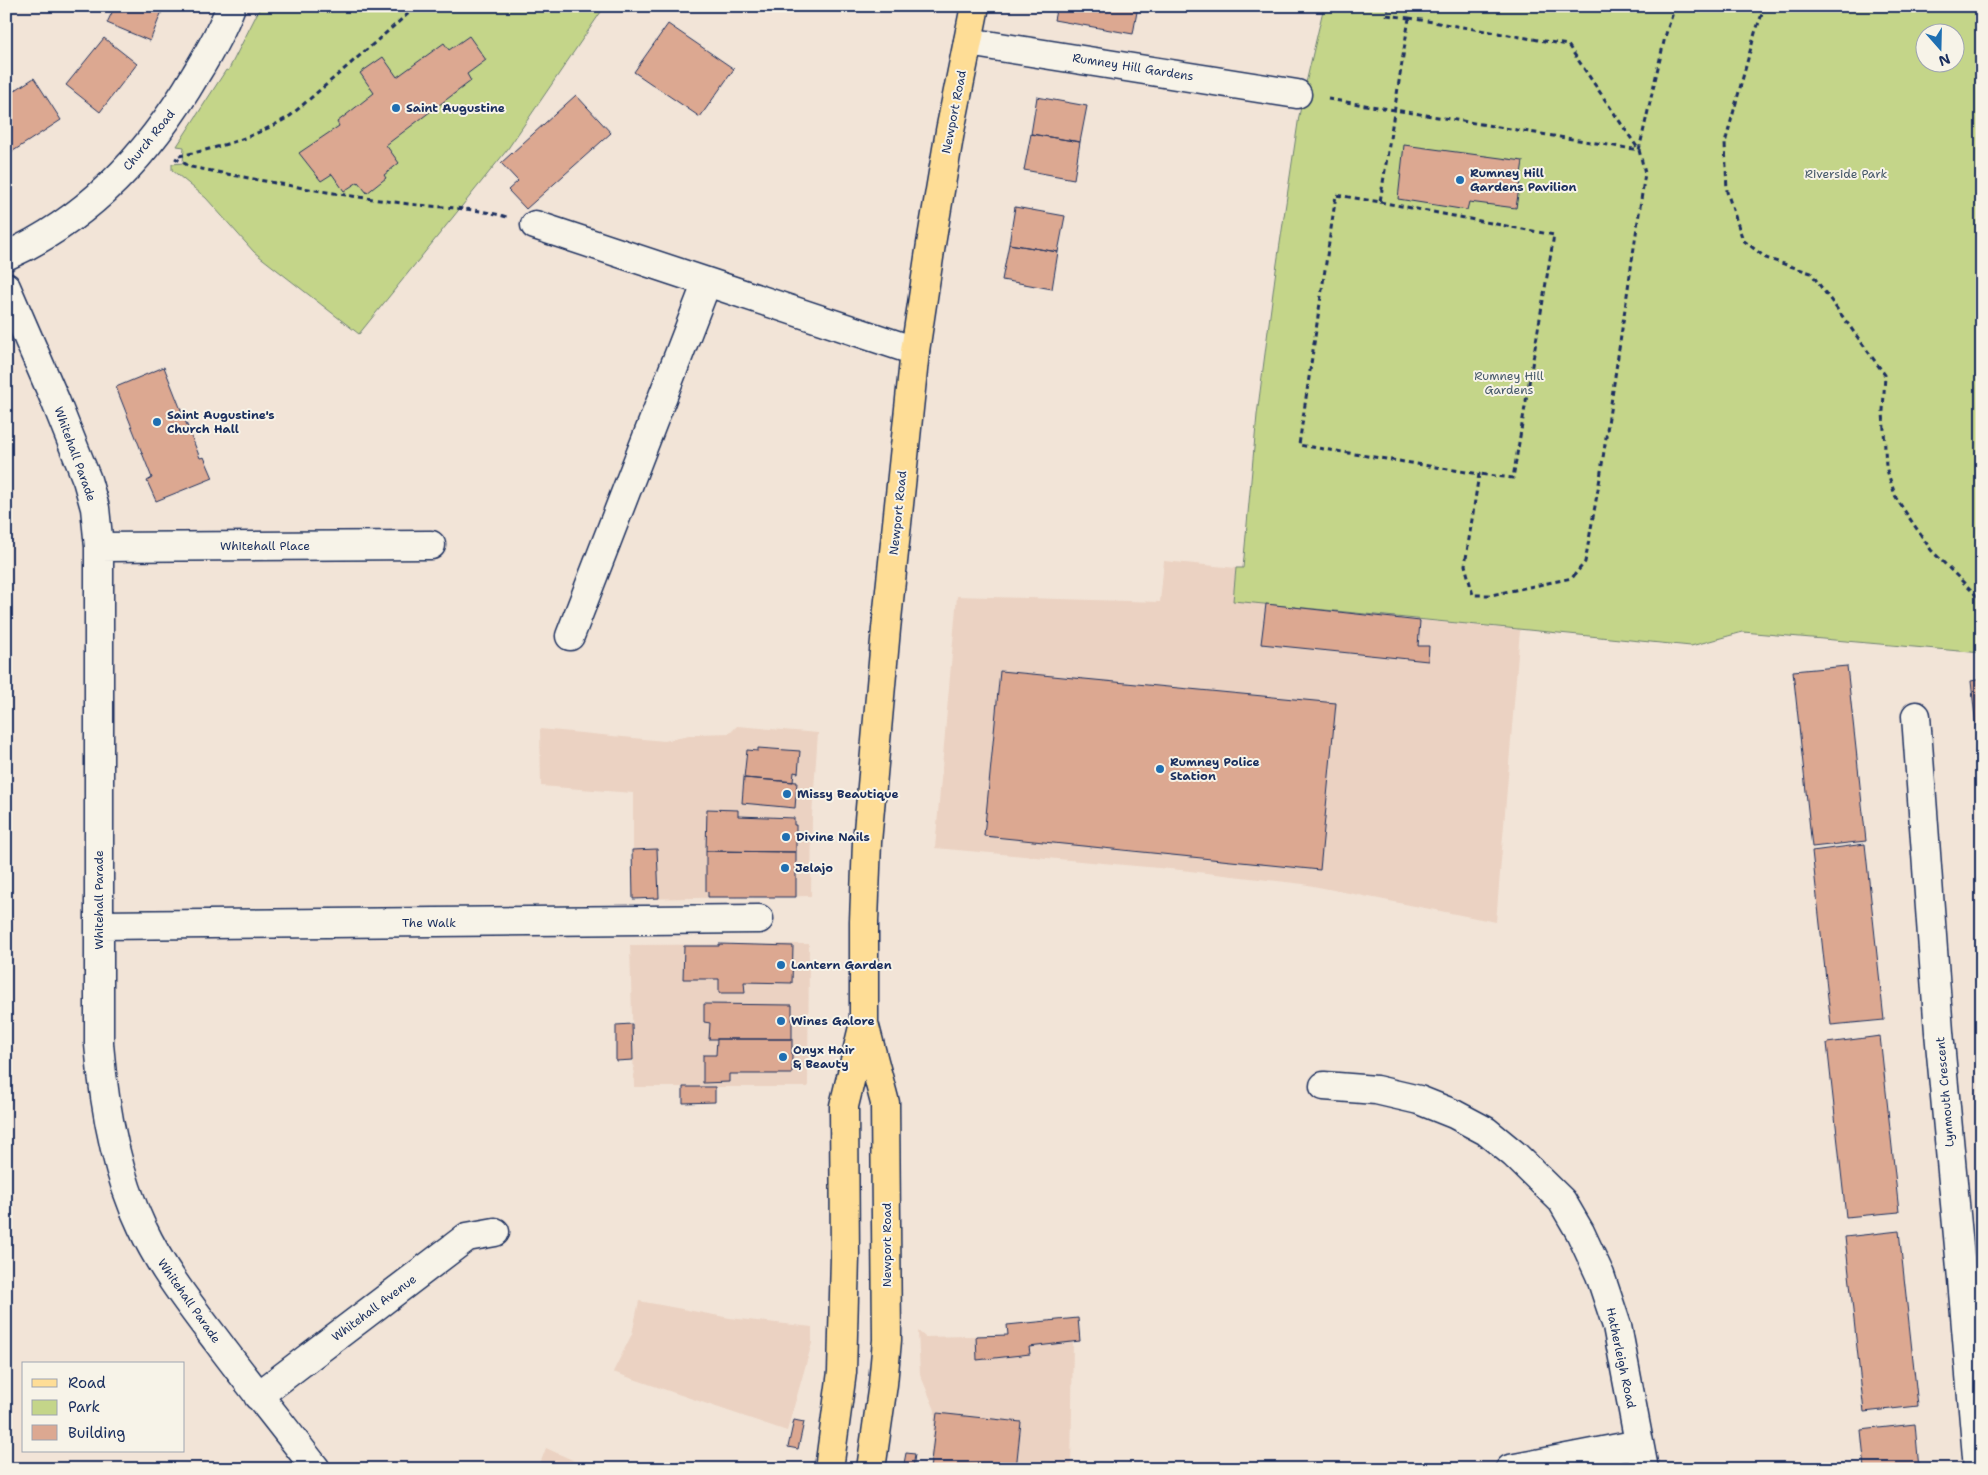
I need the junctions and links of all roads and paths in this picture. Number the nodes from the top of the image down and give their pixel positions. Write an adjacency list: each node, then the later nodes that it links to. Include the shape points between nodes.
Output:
1 (231, 6): 14 (street, Church Road, via 189,88 137,159 79,213 49,235)
2 (417, 6): 13 (path, via 290,116 273,127 214,149 173,157 191,167 316,191 396,203 483,210)
3 (975, 6): 8 (main road, Newport Road)
4 (1388, 6): 7 (path, via 1387,15)
5 (1675, 6): 11 (path)
6 (1765, 6): 21 (path, via 1725,143 1727,192 1743,240 1766,258 1811,273 1885,375 1886,467 1896,498 1931,550)
7 (1409, 18): 10 (path); 11 (path, via 1568,45)
8 (968, 42): 9 (street, Rumney Hill Gardens); 17 (main road, Newport Road, via 930,244)
9 (1297, 94): 10 (path)
10 (1394, 110): 11 (path); 12 (path)
11 (1639, 150): 18 (path, via 1644,172 1600,478 1585,562 1572,578 1491,595 1473,595 1465,565)
12 (1380, 202): 18 (path, via 1554,235 1513,478); 18 (path, via 1336,195 1299,445)
13 (535, 225): 15 (street)
14 (6, 256)
15 (707, 282): 17 (street); 22 (street)
16 (6, 287): 20 (street, Whitehall Parade, via 87,480 95,508)
17 (915, 351): 26 (main road, Newport Road, via 867,842)
18 (1479, 474)
19 (431, 545): 20 (street, Whitehall Place)
20 (99, 547): 25 (street, Whitehall Parade)
21 (1982, 601)
22 (570, 636)
23 (1916, 716): 35 (street, Lynmouth Crescent, via 1939,1032)
24 (759, 919): 25 (street, The Walk)
25 (99, 925): 29 (street, Whitehall Parade, via 102,1076 116,1150 128,1190 142,1226 165,1269)
26 (864, 1024): 32 (main road, Newport Road, via 844,1106 843,1355); 33 (main road, Newport Road, via 885,1103 886,1340)
27 (1324, 1086): 30 (street, Hatherleigh Road, via 1376,1090 1419,1100 1454,1114 1486,1131 1562,1201 1600,1275 1617,1326)
28 (495, 1232): 29 (street, Whitehall Avenue, via 467,1238)
29 (258, 1396): 31 (street, Whitehall Parade)
30 (1641, 1456): 34 (street)
31 (316, 1469)
32 (829, 1469)
33 (871, 1469)
34 (1510, 1469)
35 (1978, 1469)

